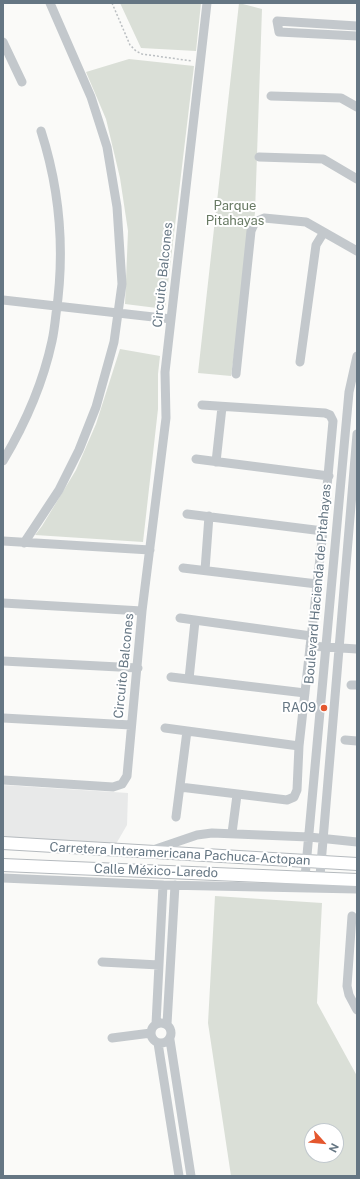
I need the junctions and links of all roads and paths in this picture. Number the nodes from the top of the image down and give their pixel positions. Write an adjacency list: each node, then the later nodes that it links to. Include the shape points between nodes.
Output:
1 (50, 3): 18 (street, via 91,97 107,147 120,250 122,284)
2 (112, 3): 7 (path, via 130,45 136,52)
3 (207, 3): 7 (street, Circuito Balcones)
4 (357, 26): 5 (street, via 277,21 279,32)
5 (357, 36)
6 (3, 42): 8 (street)
7 (200, 62): 19 (street, Circuito Balcones)
8 (22, 82)
9 (271, 96): 10 (street, via 341,98)
10 (357, 107)
11 (41, 131): 17 (street, via 53,174 58,210 61,253)
12 (259, 157): 13 (street, via 323,159)
13 (357, 179)
14 (324, 232): 15 (street); 21 (street, via 316,245); 22 (street, via 306,222 264,218 255,222 251,231)
15 (357, 251)
16 (3, 300): 17 (street)
17 (57, 306): 18 (street); 27 (street, via 52,340 37,391 18,436)
18 (118, 312): 19 (street); 34 (street, via 114,342 96,407 79,450 59,490)
19 (171, 319): 35 (street, Circuito Balcones, via 165,372 166,418)
20 (357, 356): 45 (street, Boulevard Hacienda de Pitahayas, via 349,392)
21 (300, 362)
22 (236, 374)
23 (202, 405): 24 (street)
24 (222, 407): 28 (street); 29 (street, via 330,415 333,421)
25 (357, 434): 46 (street, Boulevard Hacienda de Pitahayas)
26 (196, 460): 28 (street)
27 (3, 461)
28 (216, 462): 29 (street)
29 (329, 476): 32 (street)
30 (187, 514): 31 (street)
31 (209, 516): 32 (street); 37 (street)
32 (323, 531): 38 (street)
33 (3, 541): 34 (street)
34 (24, 543): 35 (street)
35 (150, 550): 40 (street, Circuito Balcones)
36 (183, 568): 37 (street)
37 (205, 570): 38 (street)
38 (317, 584): 43 (street)
39 (3, 603): 40 (street)
40 (142, 611): 49 (street, Circuito Balcones)
41 (180, 618): 42 (street)
42 (195, 621): 43 (street); 51 (street)
43 (311, 636): 44 (street)
44 (310, 646): 45 (street); 52 (street)
45 (326, 647): 46 (street); 65 (street, Boulevard Hacienda de Pitahayas)
46 (339, 648): 47 (street); 66 (street, Boulevard Hacienda de Pitahayas)
47 (357, 649)
48 (3, 661): 49 (street)
49 (138, 668): 54 (street, Circuito Balcones)
50 (171, 677): 51 (street)
51 (189, 679): 52 (street)
52 (305, 693): 59 (street)
53 (3, 718): 54 (street)
54 (131, 724): 60 (street, Circuito Balcones, via 127,776 122,784 114,786)
55 (165, 728): 56 (street)
56 (187, 731): 59 (street); 61 (street)
57 (345, 740): 58 (street)
58 (357, 741)
59 (299, 746): 62 (street, via 294,797 287,800)
60 (3, 780)
61 (180, 787): 62 (street); 63 (street)
62 (237, 795): 64 (street)
63 (176, 817)
64 (232, 833): 65 (street, Calle México-Laredo); 69 (street, Calle México-Laredo, via 197,835)
65 (309, 837): 66 (street, Calle México-Laredo); 71 (street, Boulevard Hacienda de Pitahayas)
66 (322, 838): 67 (street, Calle México-Laredo); 72 (street, Boulevard Hacienda de Pitahayas)
67 (357, 842)
68 (3, 843): 69 (main road, Carretera Interamericana Pachuca-Actopan)
69 (150, 851): 70 (main road, Carretera Interamericana Pachuca-Actopan)
70 (278, 859): 71 (main road, Carretera Interamericana Pachuca-Actopan); 75 (main road, via 281,868)
71 (307, 861): 72 (main road, Carretera Interamericana Pachuca-Actopan); 77 (street, Boulevard Hacienda de Pitahayas)
72 (320, 862): 73 (main road, Carretera Interamericana Pachuca-Actopan); 78 (street, Boulevard Hacienda de Pitahayas)
73 (355, 864): 81 (main road, via 346,872)
74 (3, 865): 75 (main road, Carretera Interamericana Pachuca-Actopan)
75 (275, 877): 77 (main road, Carretera Interamericana Pachuca-Actopan)
76 (3, 878): 79 (street, Calle México-Laredo)
77 (305, 883): 78 (main road, Carretera Interamericana Pachuca-Actopan); 80 (street, Calle México-Laredo)
78 (319, 883): 81 (main road, Carretera Interamericana Pachuca-Actopan)
79 (163, 885): 80 (street, Calle México-Laredo); 83 (street)
80 (175, 885): 84 (street)
81 (354, 885)
82 (352, 916): 85 (street)
83 (161, 917): 84 (street); 87 (street)
84 (173, 918): 92 (street)
85 (354, 932): 89 (street, via 346,986)
86 (102, 962): 87 (street)
87 (159, 965): 91 (street)
88 (357, 991): 89 (street)
89 (349, 996): 90 (street)
90 (357, 1010)
91 (156, 1024): 92 (street); 93 (street)
92 (167, 1024): 95 (street, via 172,1033)
93 (151, 1033): 94 (street); 96 (street, via 153,1040)
94 (112, 1038)
95 (170, 1040): 96 (street); 98 (street)
96 (158, 1044): 97 (street)
97 (180, 1176)
98 (191, 1176)

